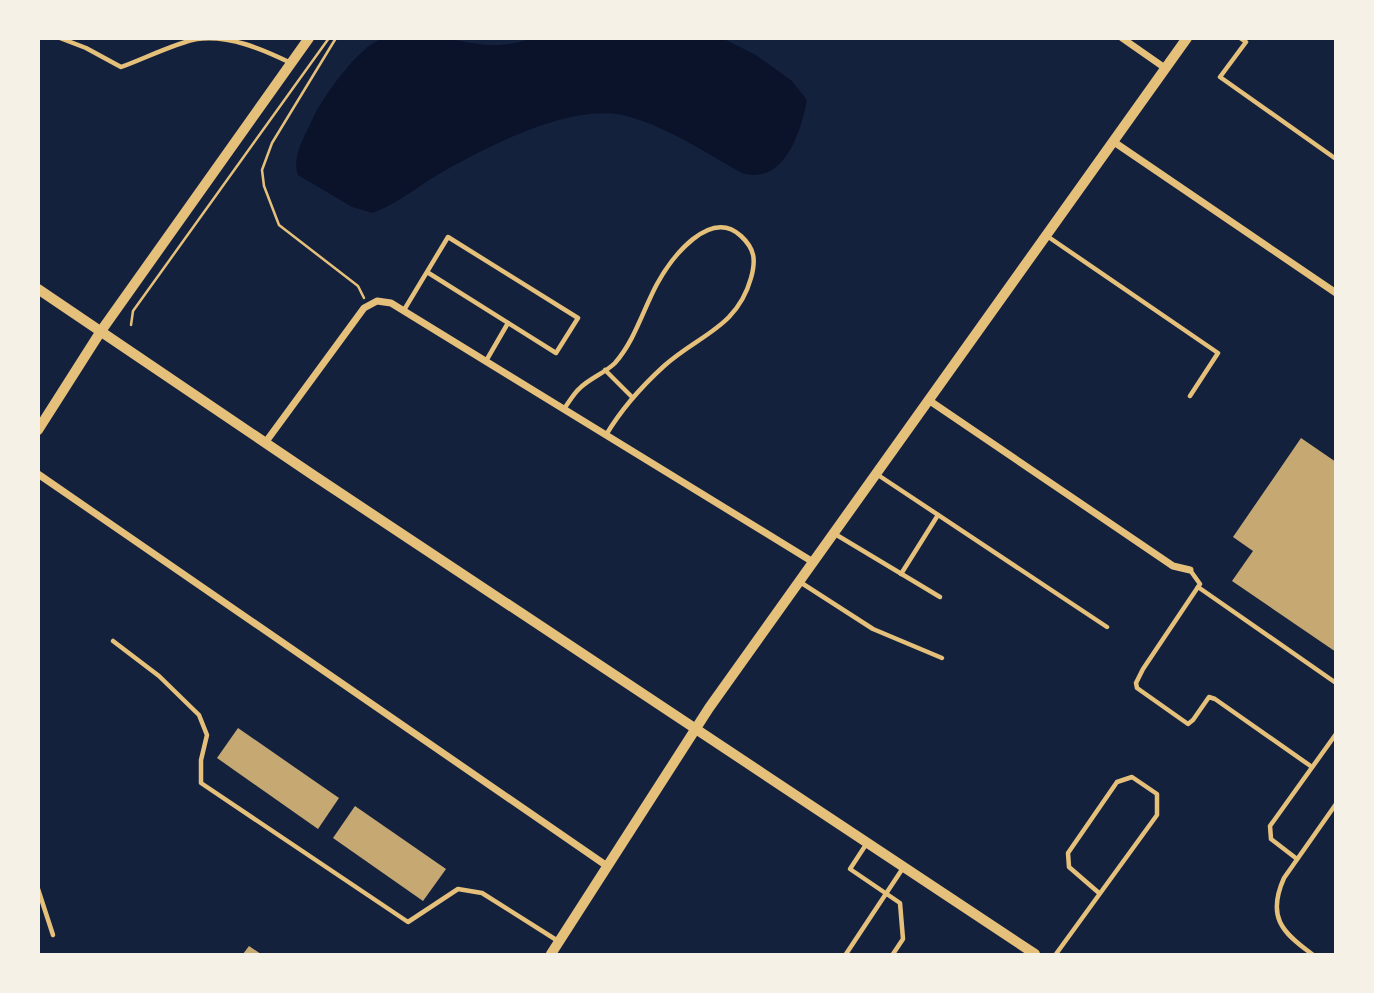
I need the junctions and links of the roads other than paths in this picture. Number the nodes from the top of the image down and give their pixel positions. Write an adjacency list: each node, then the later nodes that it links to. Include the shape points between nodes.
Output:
1 (61, 38): 6 (lane, via 121,68 196,40 232,40)
2 (309, 38): 6 (main road)
3 (1122, 38): 7 (street)
4 (1187, 38): 7 (street)
5 (1240, 38): 9 (lane, via 1245,42 1220,77)
6 (292, 63): 16 (main road)
7 (1165, 68): 8 (street)
8 (1114, 142): 10 (street); 13 (street)
9 (1335, 159)
10 (1047, 236): 19 (lane, via 1218,353); 21 (street)
11 (427, 272): 14 (lane); 15 (lane); 15 (lane, via 448,237 578,318 556,353)
12 (38, 289): 16 (street)
13 (1335, 293)
14 (404, 310): 17 (street); 25 (street, via 391,303 368,304)
15 (508, 323): 17 (lane)
16 (101, 331): 23 (main road); 25 (street)
17 (486, 361): 22 (street)
18 (605, 370): 20 (lane); 20 (lane, via 639,326 658,282 681,251 703,232 722,226 749,243 755,264 740,306 682,350); 22 (lane, via 579,388)
19 (1190, 396)
20 (632, 397): 24 (lane)
21 (930, 401): 27 (street); 31 (street, via 1173,566)
22 (564, 409): 24 (street)
23 (38, 429)
24 (606, 435): 30 (street)
25 (265, 443): 40 (street)
26 (38, 474): 46 (street)
27 (877, 474): 28 (lane); 29 (street)
28 (938, 515): 32 (lane); 36 (lane)
29 (834, 533): 30 (street); 32 (lane)
30 (813, 562): 33 (street)
31 (1190, 570): 34 (lane)
32 (901, 574): 35 (lane)
33 (799, 581): 38 (lane, via 873,629); 40 (street)
34 (1198, 587): 39 (lane); 42 (lane, via 1143,669 1137,688 1188,724 1209,697 1215,699)
35 (940, 597)
36 (1107, 627)
37 (113, 641): 52 (lane, via 199,715 206,735 201,783 408,922 458,889 482,893)
38 (942, 659)
39 (1335, 683)
40 (695, 729): 44 (street); 46 (street)
41 (1335, 734): 42 (lane)
42 (1312, 766): 45 (lane, via 1270,826 1270,839)
43 (1335, 804): 45 (lane)
44 (867, 843): 47 (street); 50 (lane, via 849,869)
45 (1297, 859): 58 (lane, via 1278,891 1278,922)
46 (607, 866): 52 (street)
47 (903, 868): 50 (lane); 56 (street)
48 (38, 889): 51 (lane)
49 (1099, 893): 49 (lane, via 1157,815 1157,794 1132,777 1117,782 1068,853 1069,867); 57 (lane)
50 (886, 894): 54 (lane); 55 (lane, via 900,904 903,939)
51 (52, 936)
52 (559, 942): 53 (street)
53 (551, 954)
54 (846, 954)
55 (893, 954)
56 (1035, 954)
57 (1056, 954)
58 (1312, 954)

